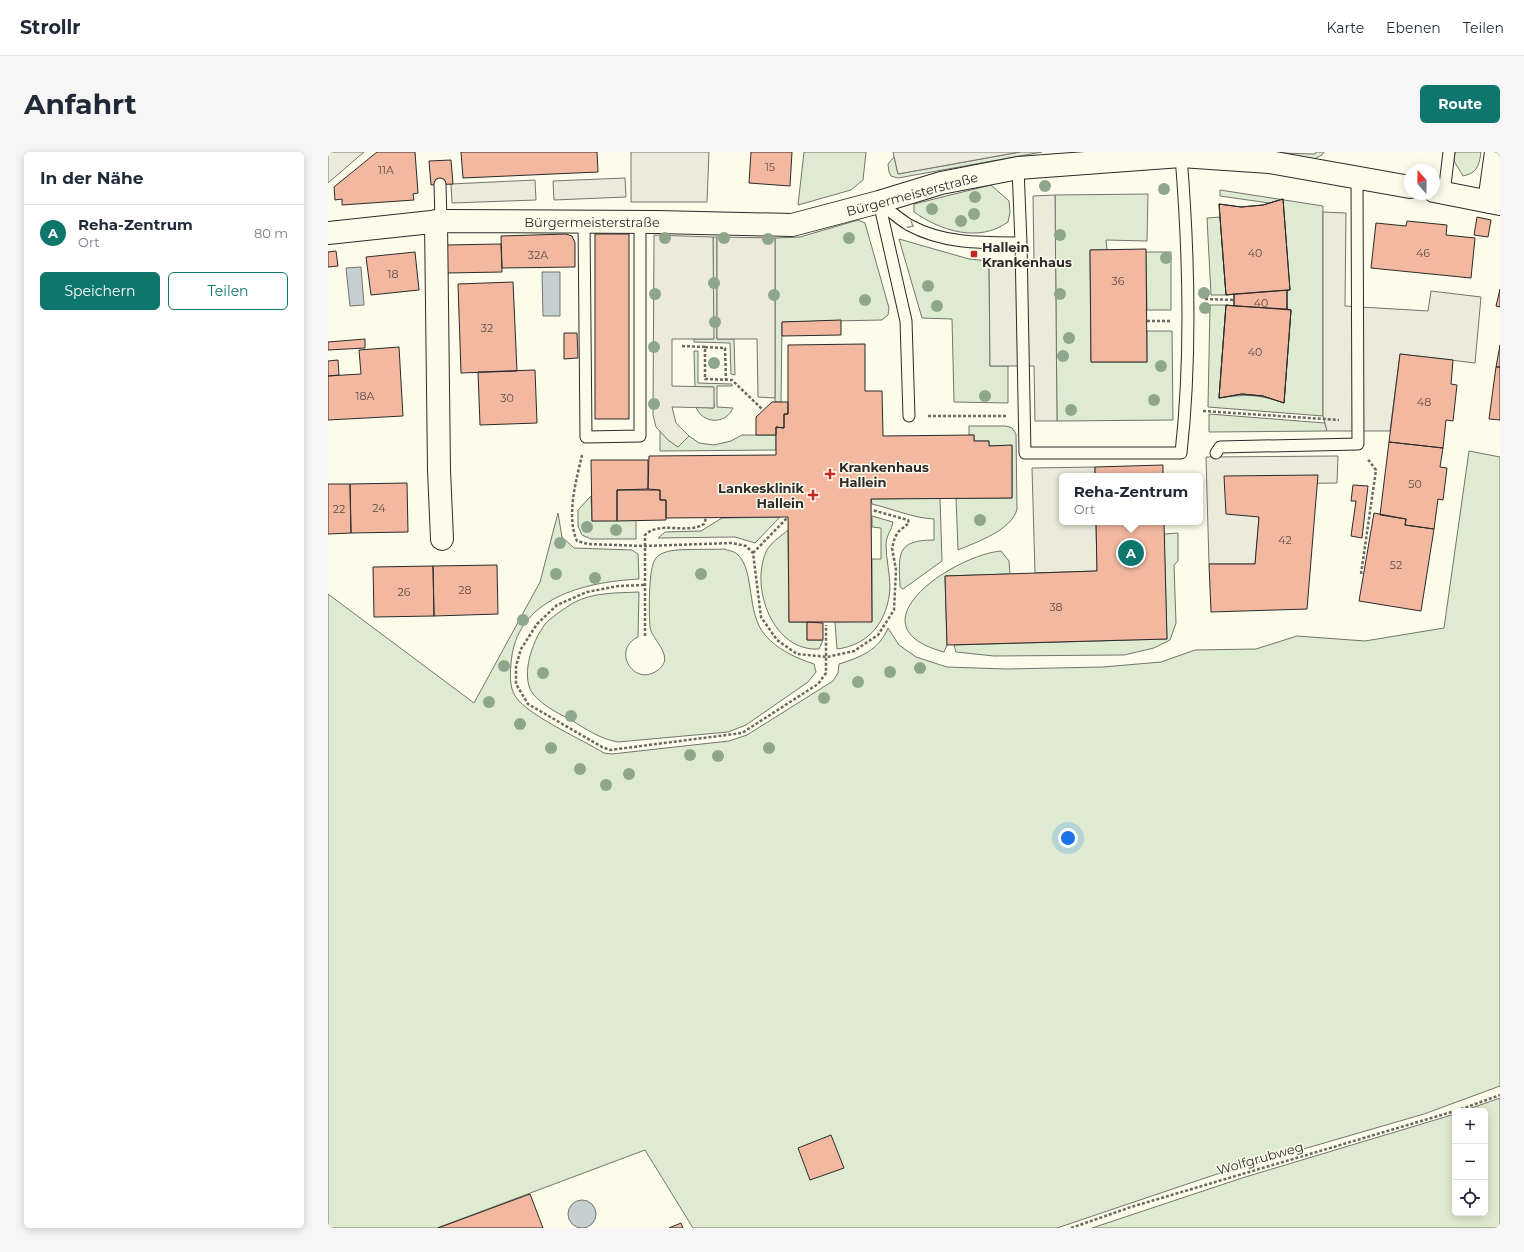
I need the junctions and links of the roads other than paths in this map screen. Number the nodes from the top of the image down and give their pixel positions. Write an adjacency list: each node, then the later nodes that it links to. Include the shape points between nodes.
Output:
1 (1449, 152): 8 (lane)
2 (1496, 152): 11 (street)
3 (1181, 156): 4 (street, Bürgermeisterstraße); 5 (street, Bürgermeisterstraße, via 1269,162); 16 (lane, via 1188,299 1186,409 1181,453 1025,453)
4 (1018, 168): 10 (street, Bürgermeisterstraße, via 941,183); 16 (lane)
5 (1357, 178): 7 (street, Bürgermeisterstraße); 18 (lane, via 1358,444 1220,447)
6 (440, 184): 12 (lane)
7 (1404, 186)
8 (1440, 188)
9 (1440, 192): 11 (street)
10 (879, 202): 14 (street, Bürgermeisterstraße, via 792,225); 16 (lane, one-way to 16, via 909,225 946,240); 17 (lane, via 906,321)
11 (1495, 203)
12 (438, 221): 13 (street, Bürgermeisterstraße); 15 (street, Bürgermeisterstraße); 19 (street, via 439,470)
13 (584, 221): 14 (street, Bürgermeisterstraße); 14 (lane, via 586,437 640,436)
14 (640, 222)
15 (328, 233)
16 (1021, 243)
17 (909, 416)
18 (1216, 453)
19 (442, 539)

